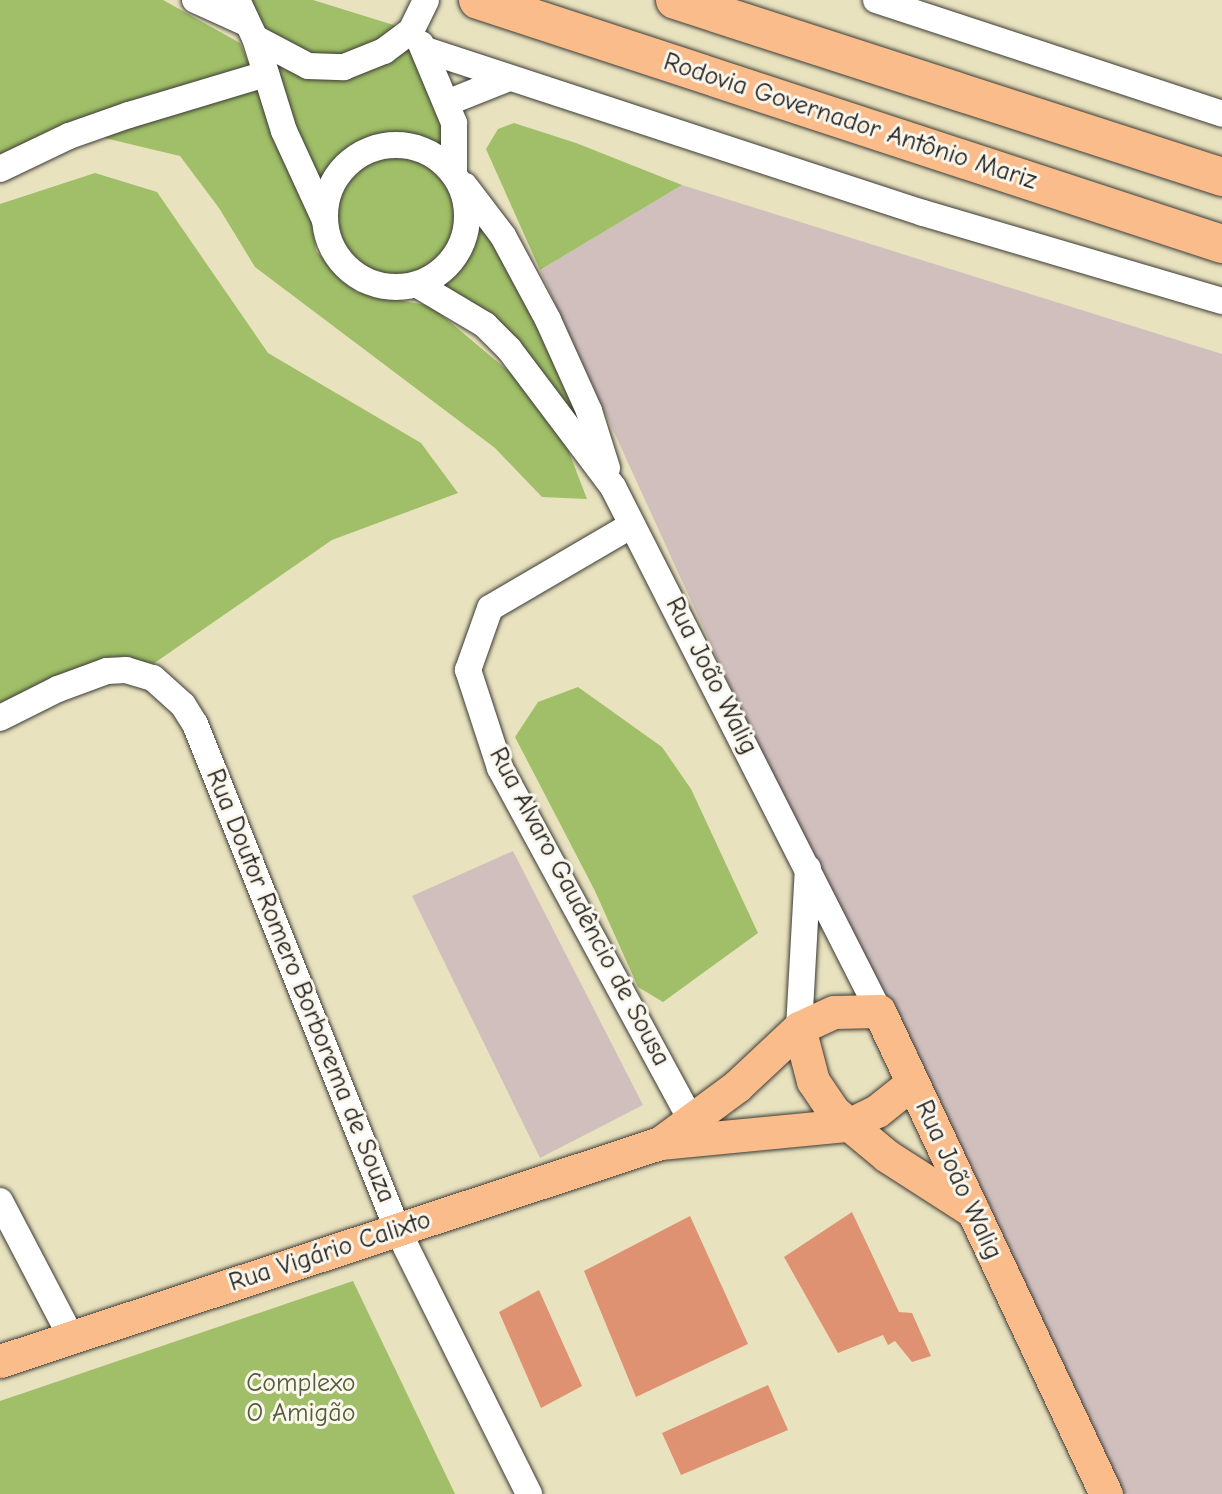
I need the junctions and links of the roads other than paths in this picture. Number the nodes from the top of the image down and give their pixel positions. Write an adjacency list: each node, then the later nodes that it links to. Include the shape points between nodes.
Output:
1 (195, 0): 6 (street)
2 (426, 0): 7 (street)
3 (478, 0): 16 (highway, Rodovia Governador Antônio Mariz)
4 (675, 0): 13 (highway)
5 (876, 0): 11 (street)
6 (245, 20): 7 (street, via 307,66 331,69); 8 (street)
7 (419, 41): 9 (street); 10 (street)
8 (266, 74): 12 (street, via 190,93 93,127); 15 (street, via 284,131)
9 (509, 78): 10 (street); 18 (street, via 923,213)
10 (449, 102): 14 (street)
11 (1221, 111)
12 (0, 169)
13 (1222, 177)
14 (459, 180): 15 (street, via 438,158 417,147 372,148 352,159 336,176 327,197); 17 (street, via 468,213 462,242 439,274); 19 (street, via 503,236 548,320 589,411)
15 (325, 220): 17 (street, via 334,250 356,275 375,285)
16 (1222, 244)
17 (418, 285): 19 (street, via 485,325 509,349)
18 (1222, 301)
19 (613, 486): 20 (street, Rua João Walig)
20 (632, 525): 22 (street, Rua João Walig); 26 (street, Rua Alvaro Gaudêncio de Sousa, via 490,608 468,670 500,768)
21 (0, 718): 31 (street, Rua Doutor Romero Borborema de Souza, via 107,671 125,670 153,678 183,705 195,724)
22 (808, 866): 23 (street, Rua João Walig); 24 (street)
23 (879, 1011): 24 (main road, Rua Vigário Calixto, via 834,1012); 25 (main road, Rua João Walig)
24 (799, 1028): 26 (main road, Rua Vigário Calixto, via 737,1086); 27 (main road, via 813,1081)
25 (912, 1083): 27 (main road, Rua Vigário Calixto, via 877,1111); 30 (main road, Rua João Walig)
26 (691, 1120): 28 (main road, Rua Vigário Calixto)
27 (848, 1125): 28 (main road, Rua Vigário Calixto); 30 (main road)
28 (660, 1143): 31 (main road, Rua Vigário Calixto)
29 (0, 1201): 32 (street)
30 (974, 1212): 35 (main road, Rua João Walig)
31 (398, 1230): 32 (main road, Rua Vigário Calixto); 34 (street, Rua Doutor Romero Borborema de Souza)
32 (71, 1337): 33 (main road, Rua Vigário Calixto)
33 (0, 1361)
34 (529, 1494)
35 (1106, 1494)

